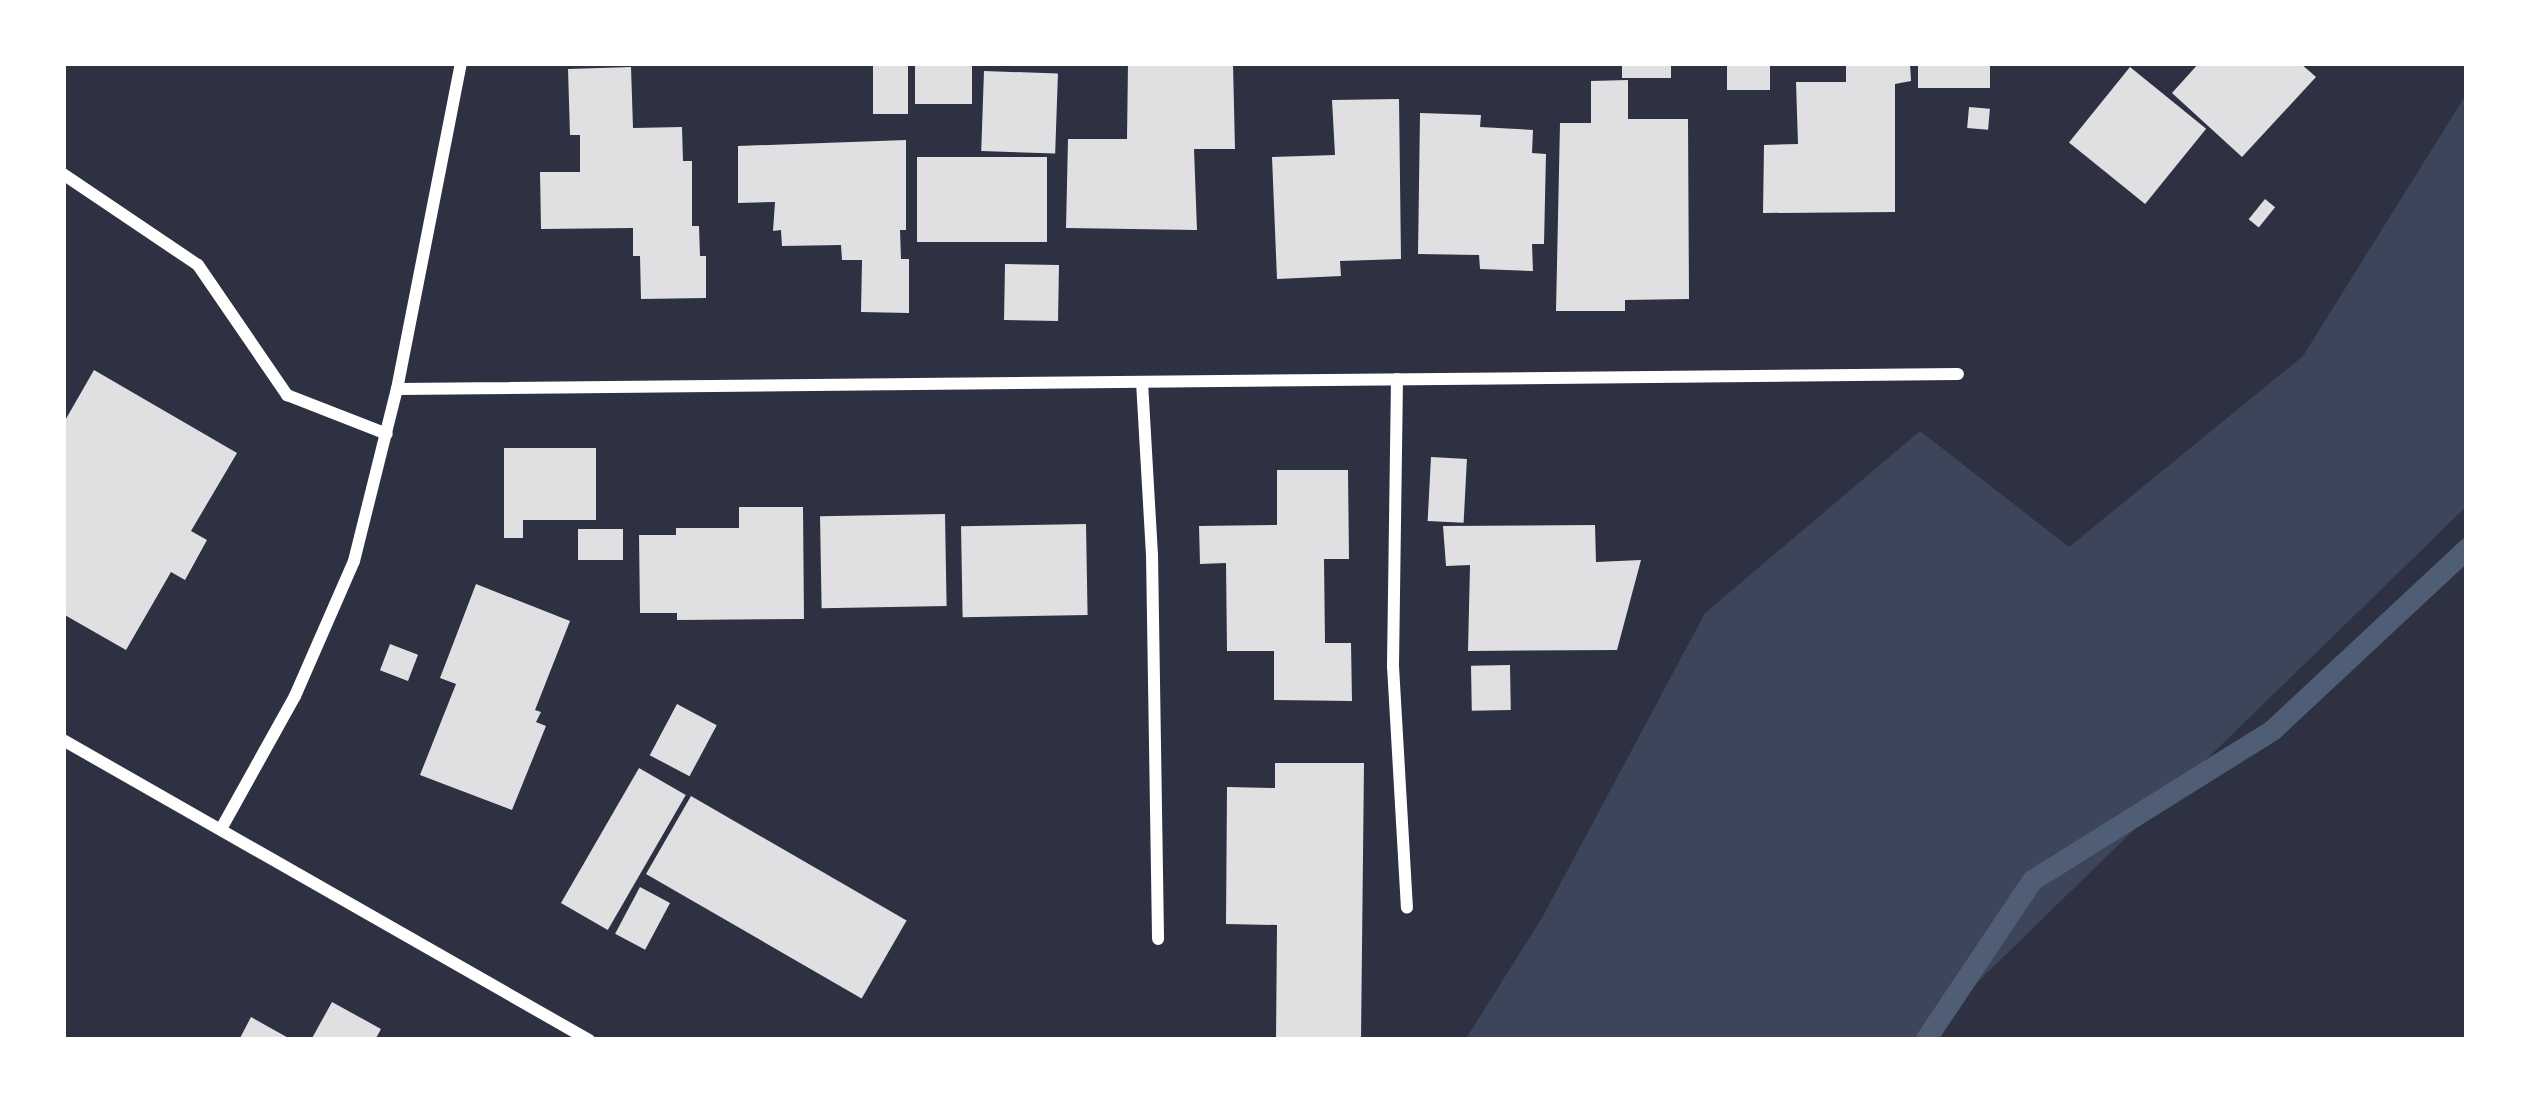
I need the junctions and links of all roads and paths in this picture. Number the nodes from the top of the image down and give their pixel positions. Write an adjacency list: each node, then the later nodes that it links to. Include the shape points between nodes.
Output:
1 (461, 63): 6 (street)
2 (63, 174): 7 (street, via 198,265 287,395)
3 (1958, 374): 4 (street)
4 (1397, 380): 5 (street); 10 (street, via 1393,666)
5 (1142, 382): 6 (street); 11 (street)
6 (397, 389): 7 (street)
7 (387, 434): 9 (street, via 354,561 329,621)
8 (63, 740): 9 (street)
9 (221, 829): 12 (street)
10 (1406, 908)
11 (1158, 939)
12 (589, 1040)

